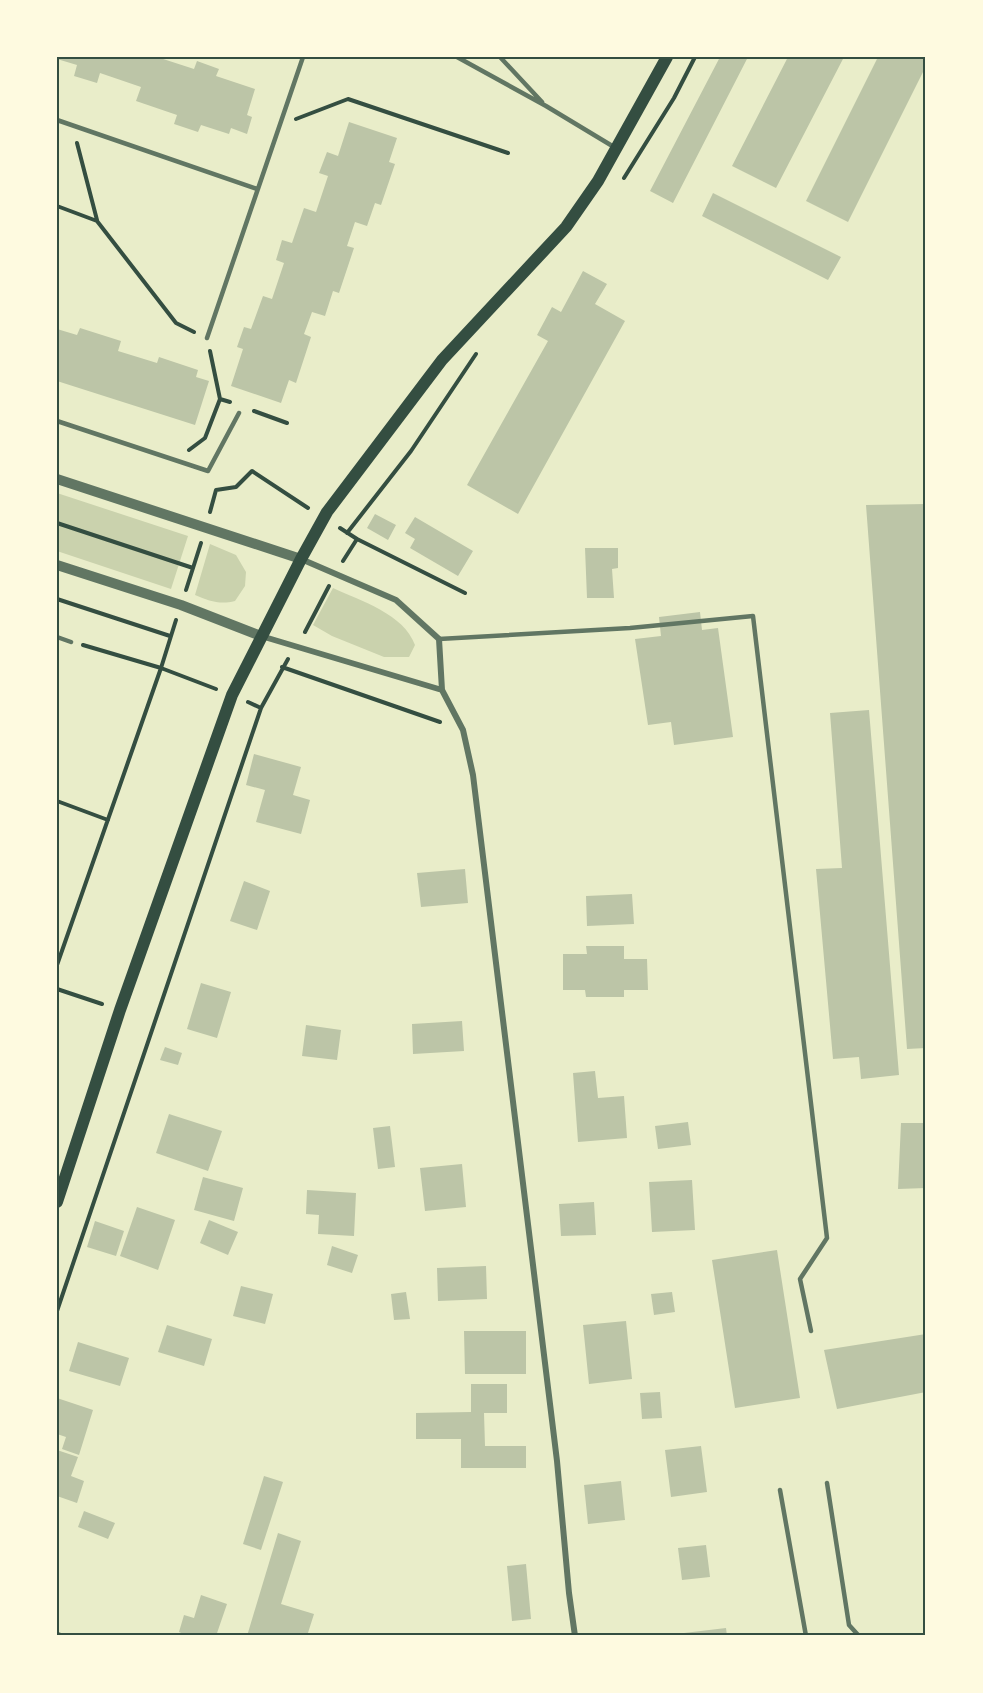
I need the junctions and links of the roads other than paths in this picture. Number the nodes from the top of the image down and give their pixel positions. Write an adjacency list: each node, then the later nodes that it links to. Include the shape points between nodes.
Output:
1 (303, 57): 8 (lane)
2 (457, 57): 5 (lane)
3 (500, 57): 5 (lane)
4 (667, 57): 7 (main road)
5 (546, 106): 7 (lane)
6 (57, 120): 8 (lane)
7 (617, 148): 13 (main road, via 566,227 442,360 327,513)
8 (257, 189): 9 (lane)
9 (207, 338)
10 (239, 412): 11 (lane, via 208,471)
11 (57, 421)
12 (57, 479): 13 (street)
13 (301, 559): 15 (main road); 17 (street, via 396,600)
14 (57, 565): 15 (street)
15 (261, 636): 19 (street); 20 (main road, via 232,695 120,1010)
16 (57, 637): 18 (lane)
17 (439, 639): 19 (street); 21 (lane, via 753,616 827,1238 800,1279)
18 (71, 642)
19 (442, 690): 24 (street, via 463,730 473,775 556,1450)
20 (57, 1202)
21 (811, 1331)
22 (827, 1482): 26 (lane, via 849,1625)
23 (780, 1490): 25 (lane)
24 (575, 1636)
25 (807, 1636)
26 (860, 1636)

